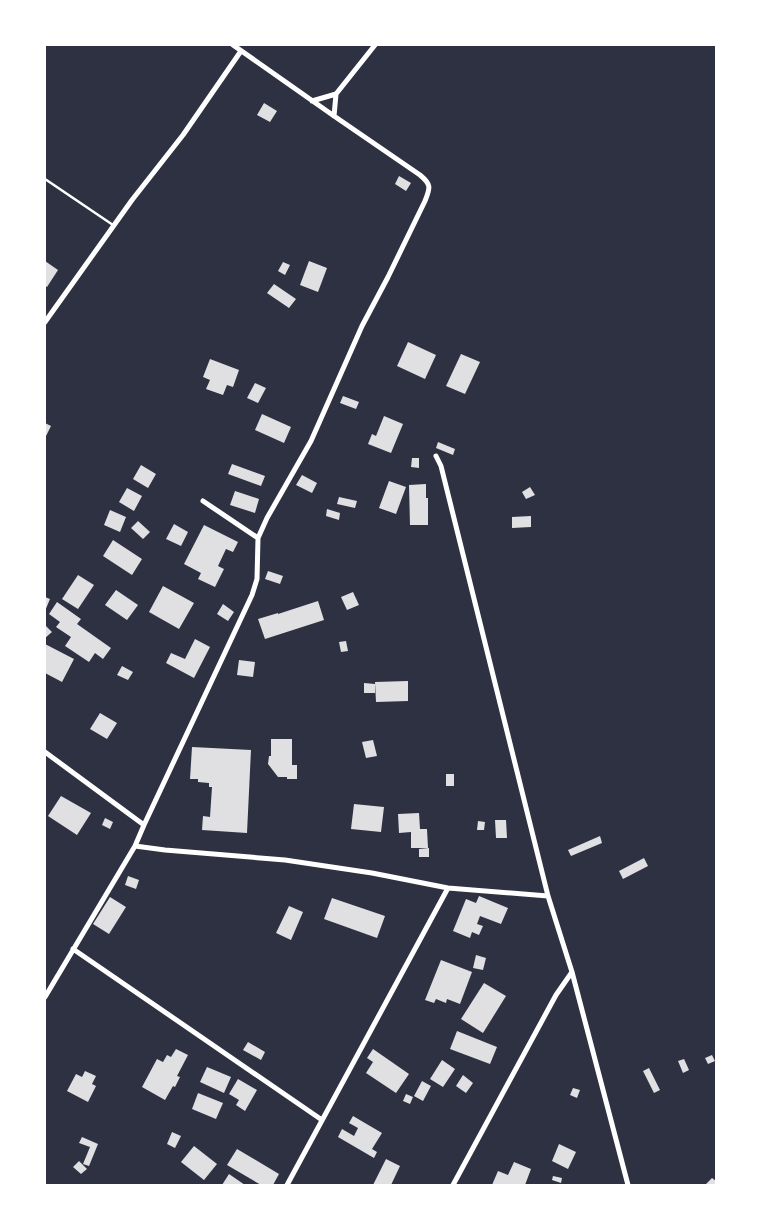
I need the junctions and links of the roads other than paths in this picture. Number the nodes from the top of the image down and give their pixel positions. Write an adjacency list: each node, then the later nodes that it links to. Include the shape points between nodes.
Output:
1 (233, 45): 3 (street)
2 (375, 45): 4 (street)
3 (241, 51): 5 (street); 8 (street)
4 (336, 94): 5 (street); 6 (street)
5 (312, 101): 6 (street)
6 (334, 116): 12 (street, via 420,174 429,188 311,441)
7 (45, 179): 8 (lane)
8 (114, 226): 9 (street)
9 (45, 322)
10 (436, 456): 17 (street)
11 (203, 501): 12 (street)
12 (258, 538): 14 (street, via 252,595)
13 (45, 752): 14 (street)
14 (144, 825): 15 (street)
15 (135, 846): 16 (street, via 285,860); 18 (street)
16 (448, 888): 17 (street); 21 (street)
17 (548, 896): 19 (street)
18 (73, 949): 20 (street); 21 (street)
19 (572, 972): 23 (street, via 556,995); 24 (street)
20 (45, 997)
21 (322, 1120): 22 (street)
22 (287, 1185)
23 (453, 1185)
24 (628, 1185)

